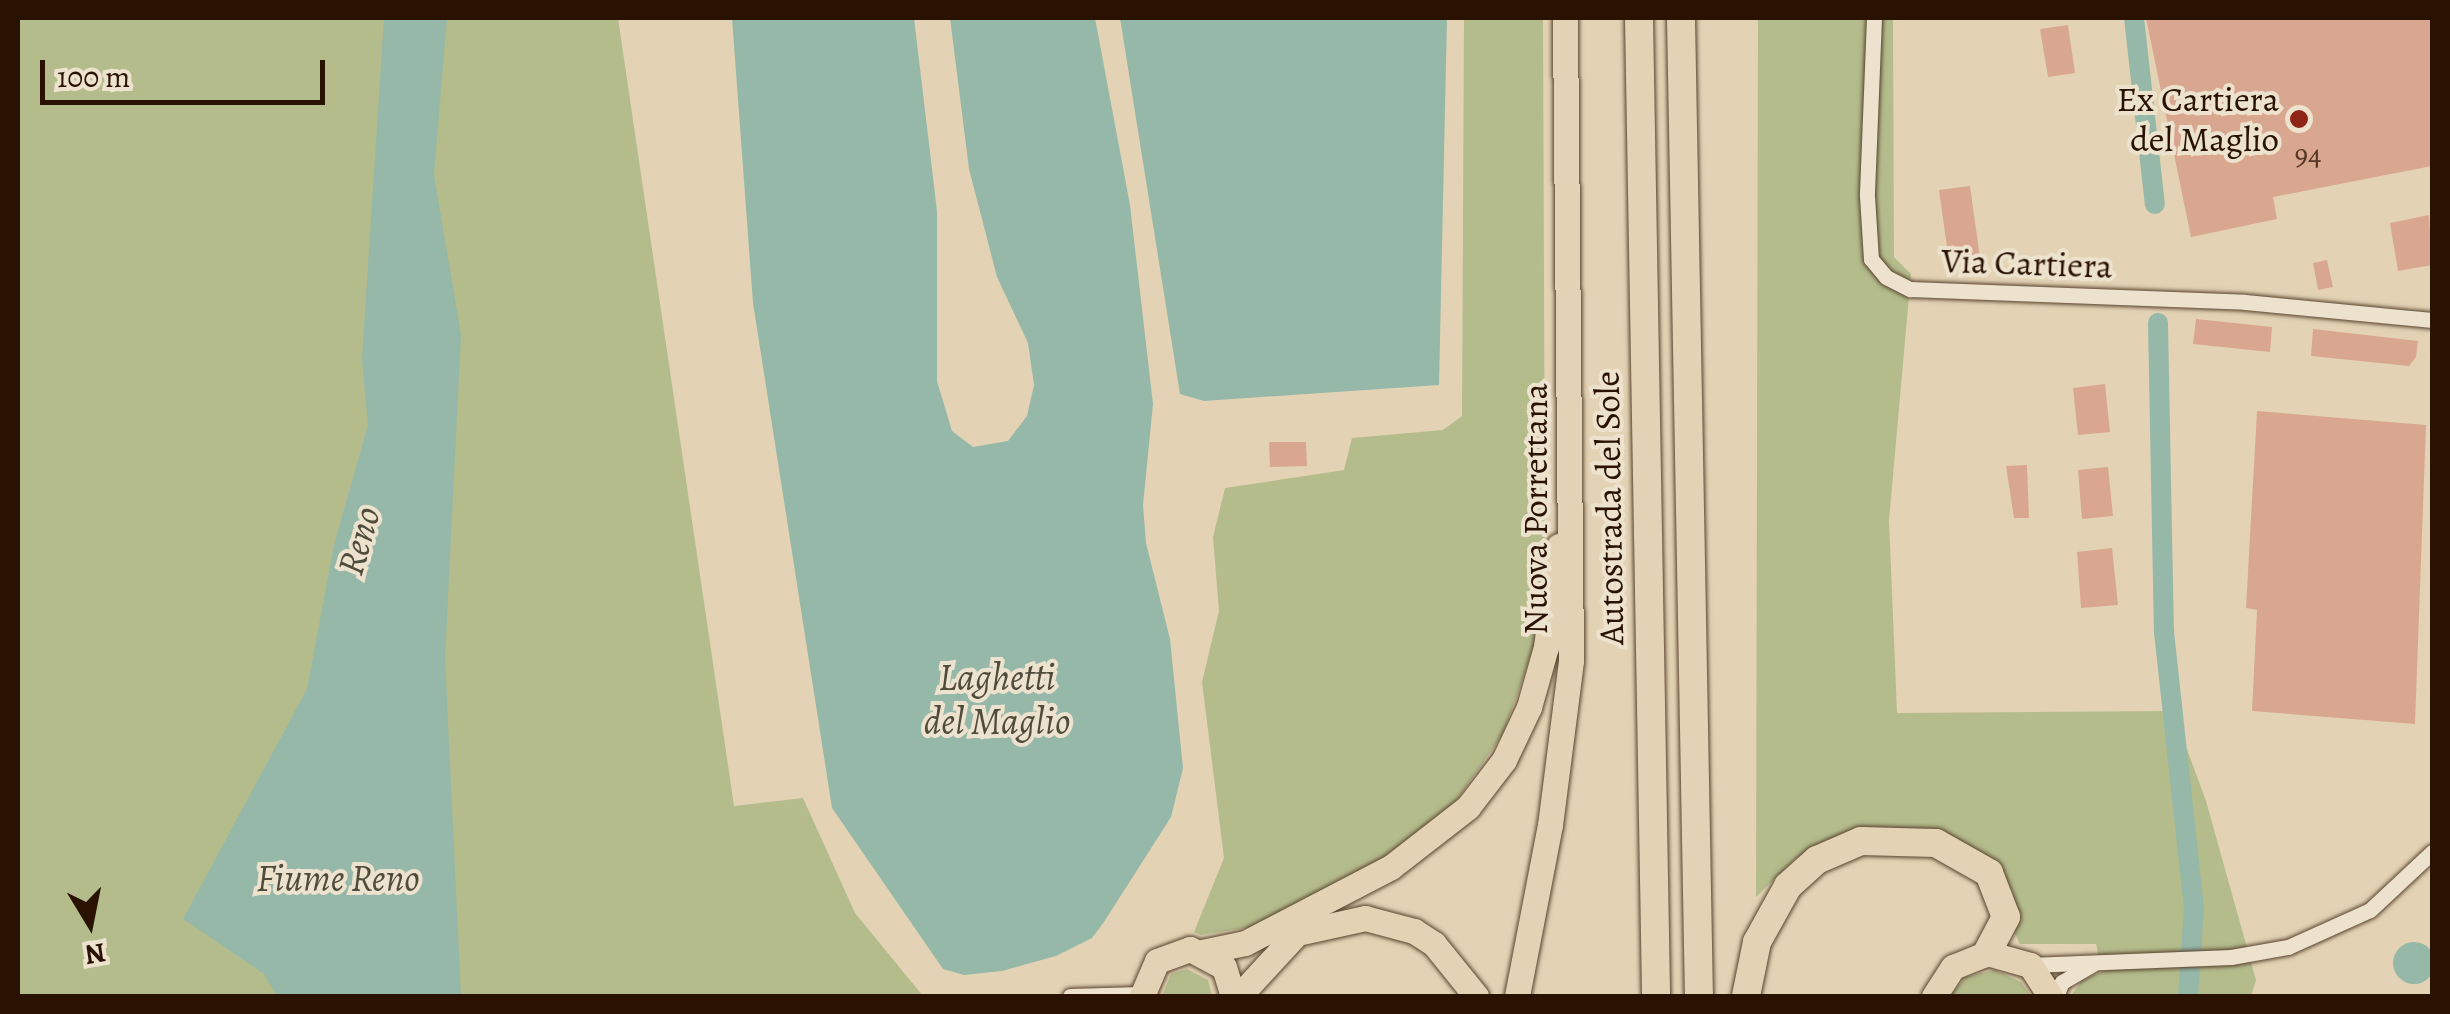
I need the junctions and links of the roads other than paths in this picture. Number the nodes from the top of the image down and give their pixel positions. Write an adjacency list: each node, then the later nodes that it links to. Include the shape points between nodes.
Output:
1 (1565, 18): 6 (highway, Nuova Porrettana)
2 (1639, 18): 17 (highway, Autostrada del Sole)
3 (1681, 18): 18 (highway)
4 (1874, 18): 5 (street, Via Cartiera, via 1866,196 1871,258 1886,277 1910,289 2245,302)
5 (2432, 320)
6 (1571, 462): 8 (highway, via 1538,680 1517,736 1488,784 1441,832 1391,867 1244,943); 16 (highway, Nuova Porrettana, via 1569,676)
7 (2432, 852): 10 (street, via 2370,910 2330,932 2231,957)
8 (1202, 952): 12 (highway, via 1179,950 1157,961); 14 (highway, via 1224,967)
9 (1987, 953): 11 (highway); 19 (highway, via 2006,918 1989,873 1936,844 1861,842 1817,860 1788,886 1757,942); 20 (highway, via 1954,967)
10 (2096, 962): 11 (street); 21 (street, via 2062,982)
11 (2030, 965): 21 (highway)
12 (1142, 995): 13 (street)
13 (1070, 996)
14 (1236, 996): 15 (highway, via 1297,933 1365,918 1434,944)
15 (1476, 996)
16 (1517, 996)
17 (1656, 996)
18 (1699, 996)
19 (1746, 996)
20 (1934, 996)
21 (2053, 996)

